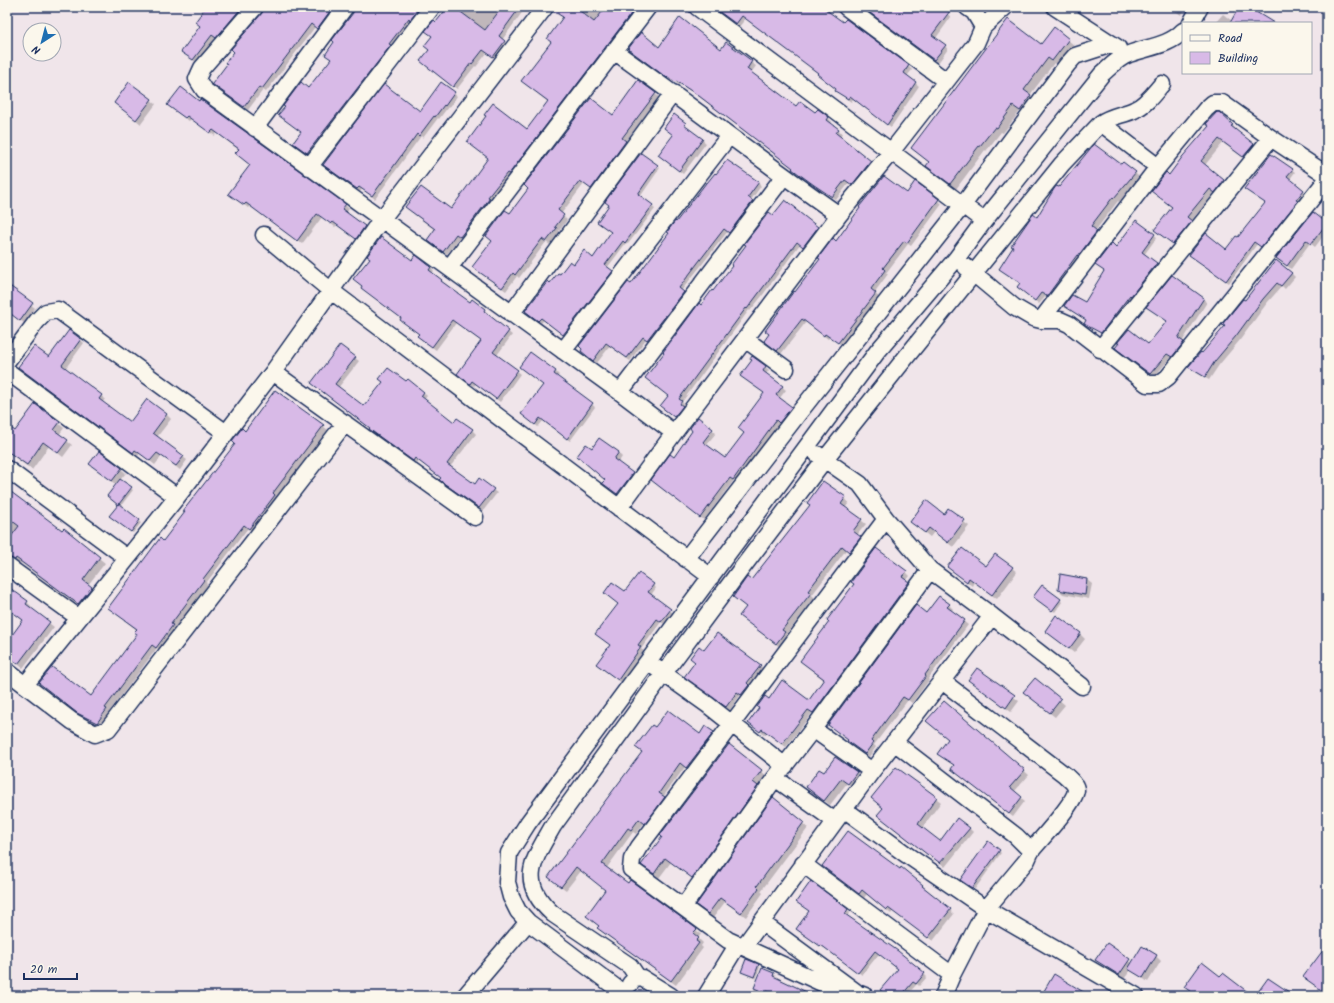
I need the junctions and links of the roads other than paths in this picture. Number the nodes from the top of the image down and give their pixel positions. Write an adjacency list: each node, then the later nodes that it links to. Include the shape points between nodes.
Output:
1 (255, 7): 20 (street, via 202,68 198,80 204,90)
2 (345, 7): 20 (street)
3 (432, 7): 24 (street)
4 (545, 7): 31 (street)
5 (648, 7): 14 (street)
6 (697, 7): 23 (street)
7 (846, 7): 16 (street)
8 (967, 7): 11 (street, via 974,12)
9 (1005, 7): 11 (street)
10 (1054, 7): 13 (street)
11 (983, 26): 16 (street, via 976,42)
12 (1182, 33): 15 (street, via 1166,42)
13 (1112, 44): 15 (street); 28 (street, via 1075,56)
14 (614, 51): 18 (street); 35 (street)
15 (1128, 54): 27 (street, via 1102,74)
16 (946, 81): 23 (street)
17 (1162, 84): 19 (street, via 1135,110)
18 (673, 93): 21 (street); 38 (street)
19 (1101, 122): 25 (street); 30 (street, via 1062,164)
20 (255, 128): 24 (street)
21 (729, 136): 26 (street); 42 (street)
22 (1271, 138): 25 (street, via 1222,103 1213,103); 41 (street); 41 (street, via 1324,173 1325,182 1168,377 1159,384 1147,384)
23 (891, 152): 28 (street); 29 (street)
24 (309, 167): 31 (street)
25 (1158, 167): 39 (street)
26 (784, 176): 29 (street); 47 (street)
27 (997, 204): 30 (street); 32 (street)
28 (963, 206): 32 (street); 48 (street)
29 (839, 215): 40 (street)
30 (1018, 219): 36 (street)
31 (381, 220): 35 (street); 37 (street)
32 (984, 221): 34 (street)
33 (264, 235): 37 (street)
34 (956, 259): 36 (street); 50 (street, via 877,352)
35 (449, 268): 38 (street)
36 (974, 274): 39 (street, via 1014,307); 54 (street)
37 (330, 290): 46 (street); 57 (street)
38 (512, 314): 42 (street)
39 (1040, 320): 41 (street, via 1060,320 1069,324)
40 (745, 339): 44 (street); 52 (street)
41 (1100, 348)
42 (563, 351): 47 (street)
43 (7, 361): 51 (street, via 46,312 58,310)
44 (786, 369)
45 (7, 371): 56 (street)
46 (273, 372): 49 (street); 51 (street)
47 (620, 392): 52 (street)
48 (798, 414): 50 (street); 61 (street)
49 (345, 423): 58 (street); 73 (street, via 108,729 95,734 72,721)
50 (819, 431): 53 (street)
51 (226, 433): 56 (street)
52 (674, 433): 57 (street)
53 (807, 447): 54 (street); 62 (street)
54 (825, 459): 59 (street, via 860,484); 65 (street)
55 (7, 469): 60 (street)
56 (177, 497): 60 (street)
57 (619, 508): 61 (street)
58 (475, 517)
59 (886, 519): 64 (street); 75 (street)
60 (127, 558): 68 (street)
61 (686, 558): 66 (street)
62 (723, 561): 65 (street); 66 (street)
63 (7, 566): 68 (street)
64 (930, 570): 67 (street); 76 (street)
65 (739, 572): 71 (street)
66 (711, 577): 69 (street)
67 (992, 616): 72 (street); 74 (street)
68 (79, 618): 73 (street)
69 (648, 663): 71 (street); 85 (street, via 528,823 509,853 507,882 511,897 518,911)
70 (7, 671): 73 (street)
71 (664, 673): 75 (street); 89 (street, via 553,826 531,869 531,879 544,906 630,966)
72 (942, 681): 77 (street); 81 (street, via 1074,784 1076,790 1072,800)
73 (25, 685)
74 (1082, 686)
75 (732, 724): 79 (street); 83 (street, via 632,859 631,868)
76 (813, 730): 78 (street); 79 (street)
77 (894, 742): 78 (street); 81 (street, via 1016,836)
78 (872, 771): 80 (street)
79 (780, 772): 80 (street); 83 (street)
80 (839, 815): 82 (street); 84 (street, via 906,855)
81 (1031, 851): 84 (street, via 1027,860)
82 (803, 864): 86 (street); 88 (street)
83 (683, 907): 87 (street, via 728,940)
84 (986, 909): 88 (street); 96 (street)
85 (528, 922): 90 (street); 92 (street)
86 (761, 922): 87 (street); 91 (street)
87 (741, 945): 91 (street, via 835,989); 94 (street)
88 (952, 975): 95 (street)
89 (638, 978): 90 (street); 93 (street, via 648,981)
90 (625, 994)
91 (861, 994)
92 (465, 996)
93 (671, 996)
94 (706, 996)
95 (942, 996)
96 (1136, 996)

